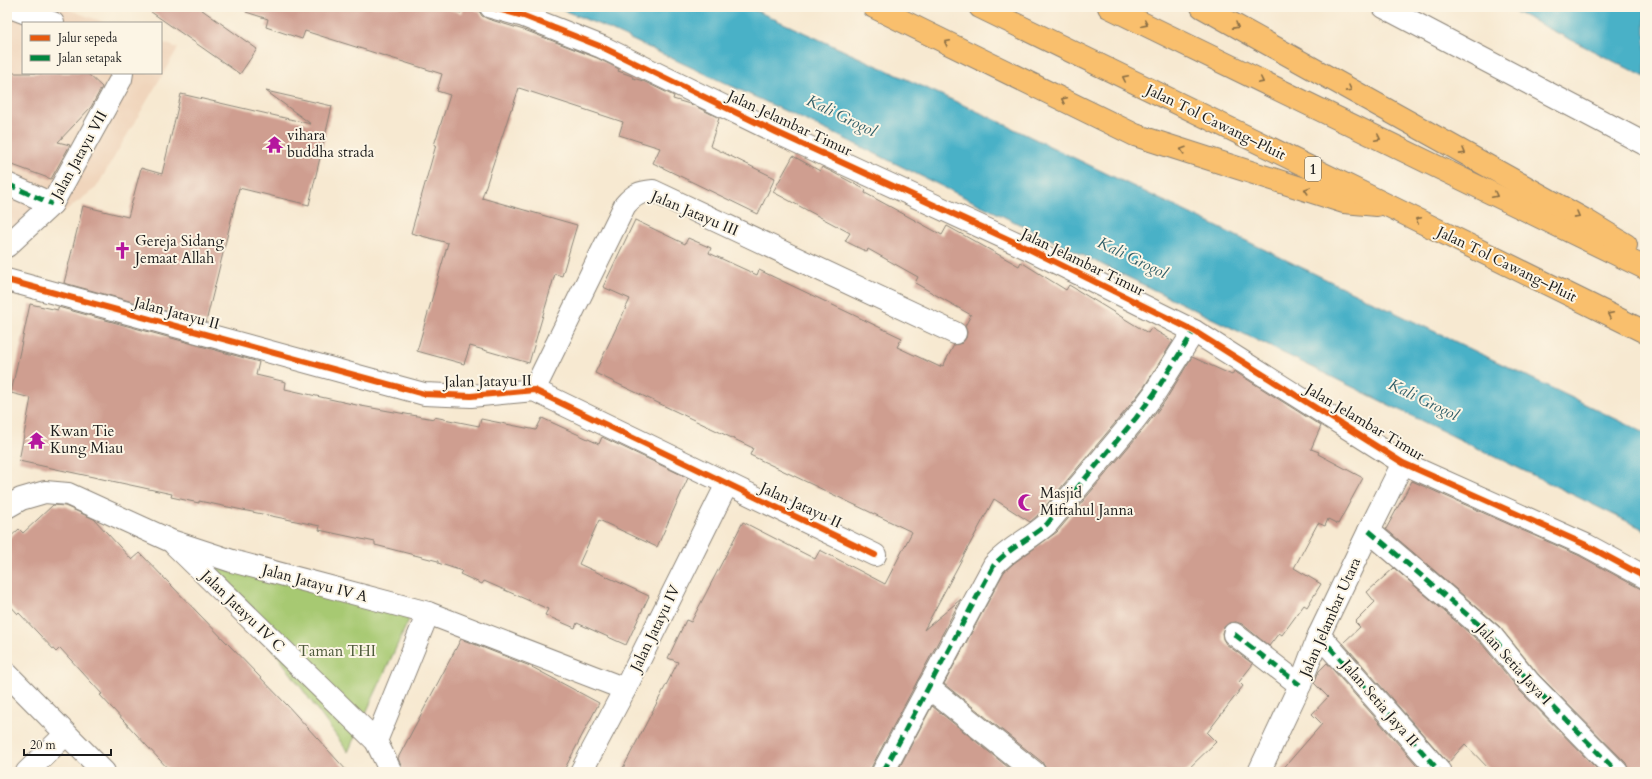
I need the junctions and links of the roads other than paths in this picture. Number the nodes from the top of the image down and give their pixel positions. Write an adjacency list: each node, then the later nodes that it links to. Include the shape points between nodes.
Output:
1 (10, 7): 8 (street)
2 (491, 7): 18 (street, Jalan Jelambar Timur, via 524,16 602,47)
3 (874, 7): 13 (highway, one-way to 3, via 1344,202 1136,135)
4 (980, 7): 13 (highway, Jalan Tol Cawang–Pluit / 1, one-way to 4)
5 (1110, 7): 16 (highway, one-way to 16)
6 (1202, 7): 15 (highway, one-way to 15, via 1578,216)
7 (1384, 7): 10 (street)
8 (50, 22)
9 (122, 74): 12 (street, Jalan Jatayu VII)
10 (1645, 144)
11 (7, 184): 12 (street)
12 (52, 204): 14 (street, Jalan Jatayu VII)
13 (1392, 207): 19 (highway, Jalan Tol Cawang–Pluit / 1, one-way to 13)
14 (7, 246)
15 (1645, 258)
16 (1645, 268)
17 (7, 280): 21 (street, Jalan Jatayu II, via 424,394 471,396)
18 (1194, 330): 22 (street, Jalan Jelambar Timur); 34 (street, via 1154,394 1122,436 1047,524 1002,556 994,565)
19 (1645, 332)
20 (955, 333): 21 (street, Jalan Jatayu III, via 653,191 641,192 625,205)
21 (534, 390): 23 (street, Jalan Jatayu II)
22 (1402, 463): 25 (street, Jalan Jelambar Utara); 28 (street, Jalan Jelambar Timur, via 1586,545)
23 (727, 484): 27 (street, Jalan Jatayu II); 35 (street, Jalan Jatayu IV)
24 (7, 507): 26 (street, Jalan Jatayu IV A, via 20,499 45,492 68,494)
25 (1368, 531): 31 (street, Jalan Jelambar Utara); 46 (street, Jalan Setia Jaya I, via 1491,635 1529,682)
26 (171, 541): 29 (street, Jalan Jatayu IV A, via 232,561); 37 (street, Jalan Jatayu IV C)
27 (875, 554)
28 (1645, 577)
29 (428, 612): 35 (street, Jalan Jatayu IV A); 37 (street)
30 (1234, 634): 33 (street)
31 (1319, 635): 33 (street, Jalan Jelambar Utara); 45 (street, Jalan Setia Jaya II)
32 (7, 674): 36 (street)
33 (1300, 685): 44 (street, Jalan Jelambar Utara)
34 (928, 687): 42 (street); 43 (street)
35 (625, 689): 41 (street, Jalan Jatayu IV)
36 (66, 734): 38 (street); 39 (street)
37 (376, 741): 40 (street, Jalan Jatayu IV C)
38 (27, 772)
39 (104, 772)
40 (391, 772)
41 (581, 772)
42 (883, 772)
43 (1034, 772)
44 (1259, 772)
45 (1440, 772)
46 (1617, 772)

